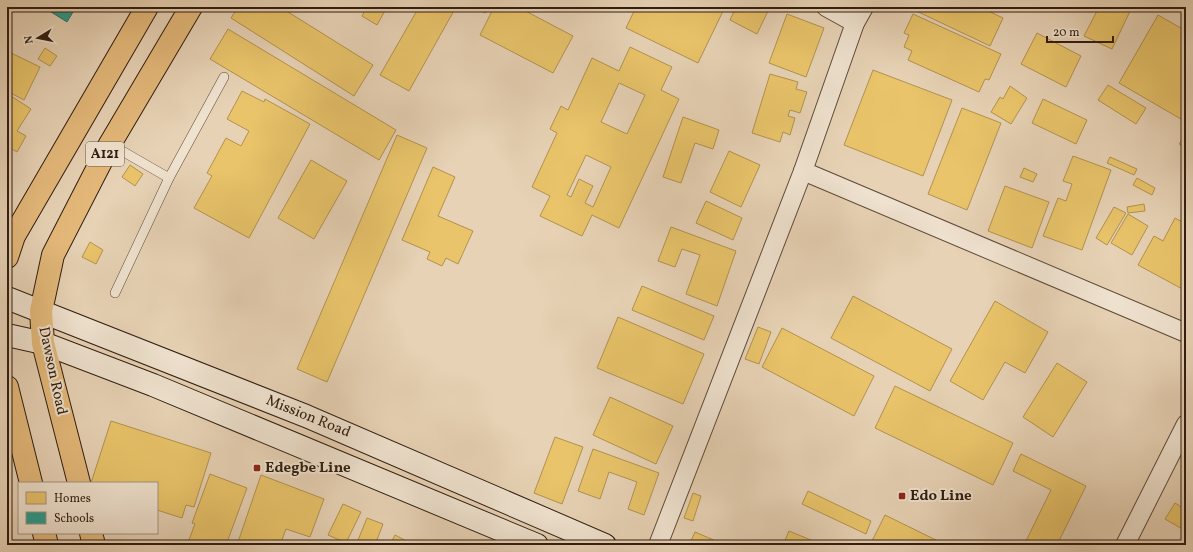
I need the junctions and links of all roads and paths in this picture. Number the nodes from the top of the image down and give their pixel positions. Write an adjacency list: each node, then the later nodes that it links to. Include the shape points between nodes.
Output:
1 (147, 7): 10 (highway, A121)
2 (191, 7): 7 (highway, Dawson Road / A121)
3 (826, 7): 5 (street)
4 (864, 7): 5 (street)
5 (855, 23): 8 (street)
6 (224, 77): 9 (lane)
7 (110, 144): 9 (lane); 14 (highway, Dawson Road / A121, via 53,255)
8 (803, 171): 15 (street); 28 (street)
9 (169, 178): 12 (lane)
10 (12, 229): 11 (highway, A121)
11 (7, 257)
12 (115, 293)
13 (7, 298): 14 (street, Mission Road)
14 (40, 311): 17 (highway, Dawson Road / A121); 27 (street, Mission Road, via 306,416)
15 (1186, 333)
16 (7, 335): 17 (street, Mission Road)
17 (43, 342): 21 (highway, Dawson Road / A121); 26 (street, Mission Road, via 153,385)
18 (7, 387): 20 (highway)
19 (1186, 424): 29 (street)
20 (31, 482)
21 (79, 482)
22 (44, 534): 24 (highway)
23 (91, 534): 25 (highway)
24 (47, 545)
25 (94, 545)
26 (537, 545)
27 (605, 545)
28 (658, 545)
29 (1125, 545)

